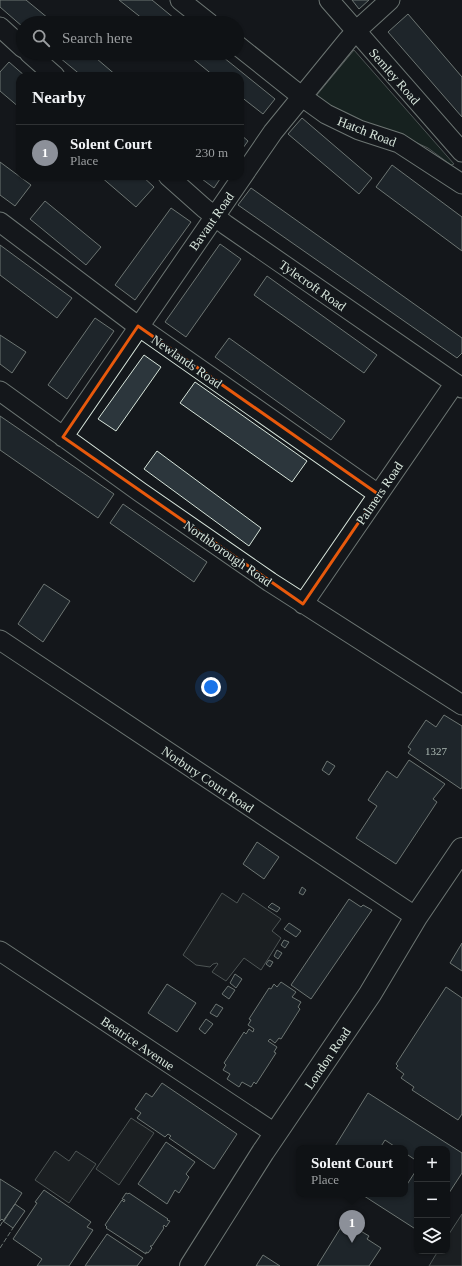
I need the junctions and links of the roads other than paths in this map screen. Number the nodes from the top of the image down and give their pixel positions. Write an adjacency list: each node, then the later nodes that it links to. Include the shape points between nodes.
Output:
1 (180, 0): 4 (street)
2 (329, 0): 6 (street, Semley Road)
3 (390, 0): 6 (street, Bavant Road)
4 (200, 16)
5 (0, 27): 7 (street)
6 (356, 31): 11 (street, Bavant Road); 12 (street, Semley Road)
7 (16, 42)
8 (244, 51): 11 (street, Hatch Road)
9 (37, 60): 10 (street)
10 (50, 72)
11 (301, 96): 13 (street, Bavant Road); 16 (street, Hatch Road, via 343,123 403,145)
12 (462, 152)
13 (244, 173)
14 (173, 180): 17 (street, Tylecroft Road)
15 (239, 180): 17 (street, Bavant Road)
16 (462, 184)
17 (214, 216): 19 (street, Bavant Road); 20 (street, Tylecroft Road)
18 (0, 222): 19 (street, Newlands Road)
19 (138, 326): 22 (street, Bavant Road); 23 (street, Newlands Road)
20 (458, 386): 23 (street, Palmers Road)
21 (0, 391): 22 (street, Northborough Road)
22 (63, 437): 24 (street, Northborough Road)
23 (378, 494): 24 (street, Palmers Road)
24 (303, 604): 26 (street, Northborough Road)
25 (0, 640): 28 (street, Norbury Court Road)
26 (462, 705)
27 (462, 849): 28 (highway, London Road)
28 (416, 918): 30 (highway, London Road, via 370,994)
29 (0, 952): 30 (street, Beatrice Avenue)
30 (276, 1134): 31 (highway, London Road)
31 (191, 1266)

